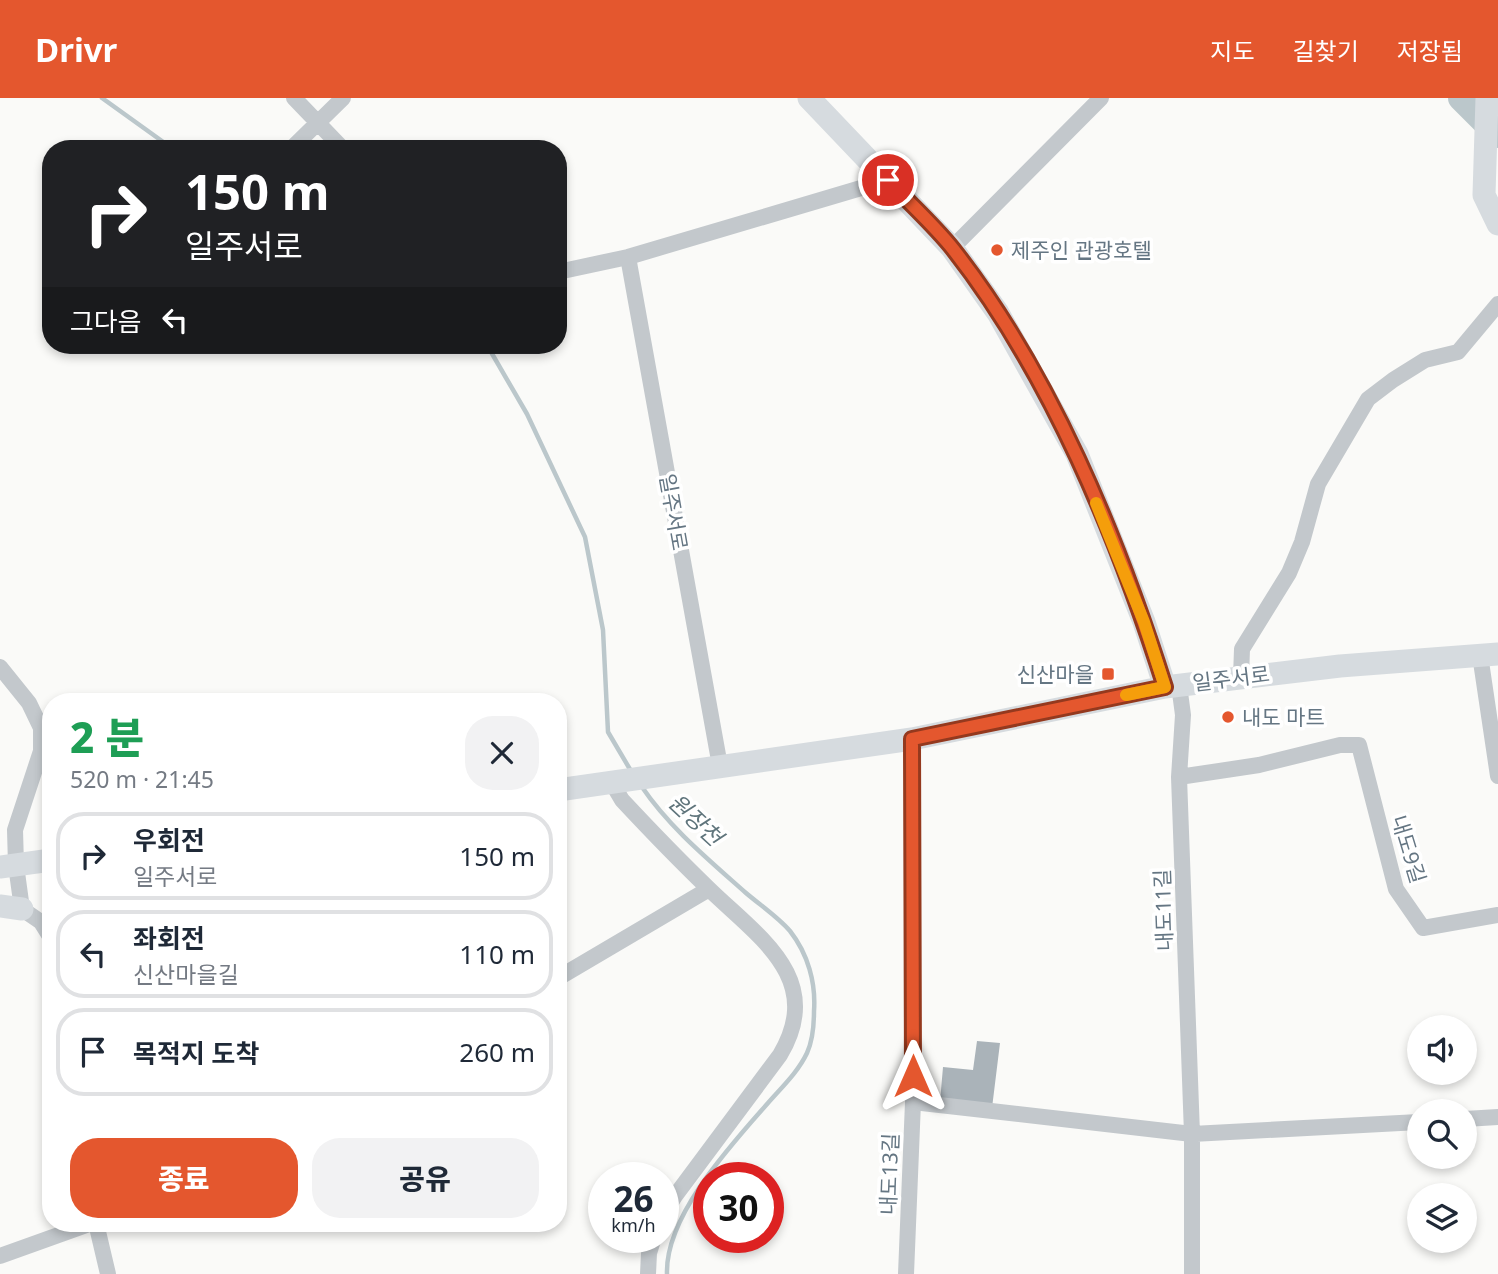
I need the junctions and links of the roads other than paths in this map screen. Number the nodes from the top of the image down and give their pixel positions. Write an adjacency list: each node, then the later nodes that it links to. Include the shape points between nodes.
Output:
1 (294, 98): 6 (street)
2 (343, 98): 6 (street)
3 (809, 98): 9 (main road)
4 (1101, 98): 11 (street)
5 (1488, 98): 10 (main road, via 1485,195)
6 (319, 123): 7 (street); 8 (street)
7 (301, 140)
8 (335, 140)
9 (888, 180): 11 (main road); 12 (street)
10 (1498, 225)
11 (952, 248): 18 (main road, via 998,313 1077,454)
12 (628, 257): 13 (street); 20 (street, 일주서로)
13 (567, 270)
14 (1498, 304): 17 (street, via 1458,352 1425,360 1368,399 1318,484 1289,573 1242,649)
15 (1489, 655): 17 (main road, 일주서로); 21 (street)
16 (0, 667): 26 (street, via 29,703 41,728 41,751)
17 (1241, 677): 18 (main road, 일주서로)
18 (1172, 686): 19 (main road, 일주서로); 22 (street, 내도11길, via 1183,715)
19 (912, 739): 20 (main road, 일주서로); 32 (street, 내도13길)
20 (720, 766): 23 (main road, 일주서로)
21 (1498, 776)
22 (1179, 777): 29 (street, 내도9길, via 1359,745 1396,890 1423,928); 36 (street, 내도11길)
23 (628, 780): 24 (main road, 일주서로); 27 (street, via 622,800)
24 (567, 789)
25 (42, 861): 26 (main road)
26 (8, 866): 28 (street)
27 (709, 889): 31 (street); 37 (street, via 758,933 784,965 794,991 794,1016 780,1055)
28 (11, 907): 30 (street)
29 (1498, 915)
30 (42, 924)
31 (567, 973)
32 (913, 1102): 36 (street); 44 (street, 내도13길)
33 (1498, 1117): 34 (street)
34 (1477, 1118)
35 (1407, 1123): 36 (street)
36 (1192, 1134): 45 (street, 내도11길)
37 (679, 1191)
38 (68, 1232): 41 (street)
39 (96, 1232): 42 (street)
40 (649, 1253): 43 (street)
41 (0, 1256)
42 (108, 1274)
43 (648, 1274)
44 (906, 1274)
45 (1192, 1274)

